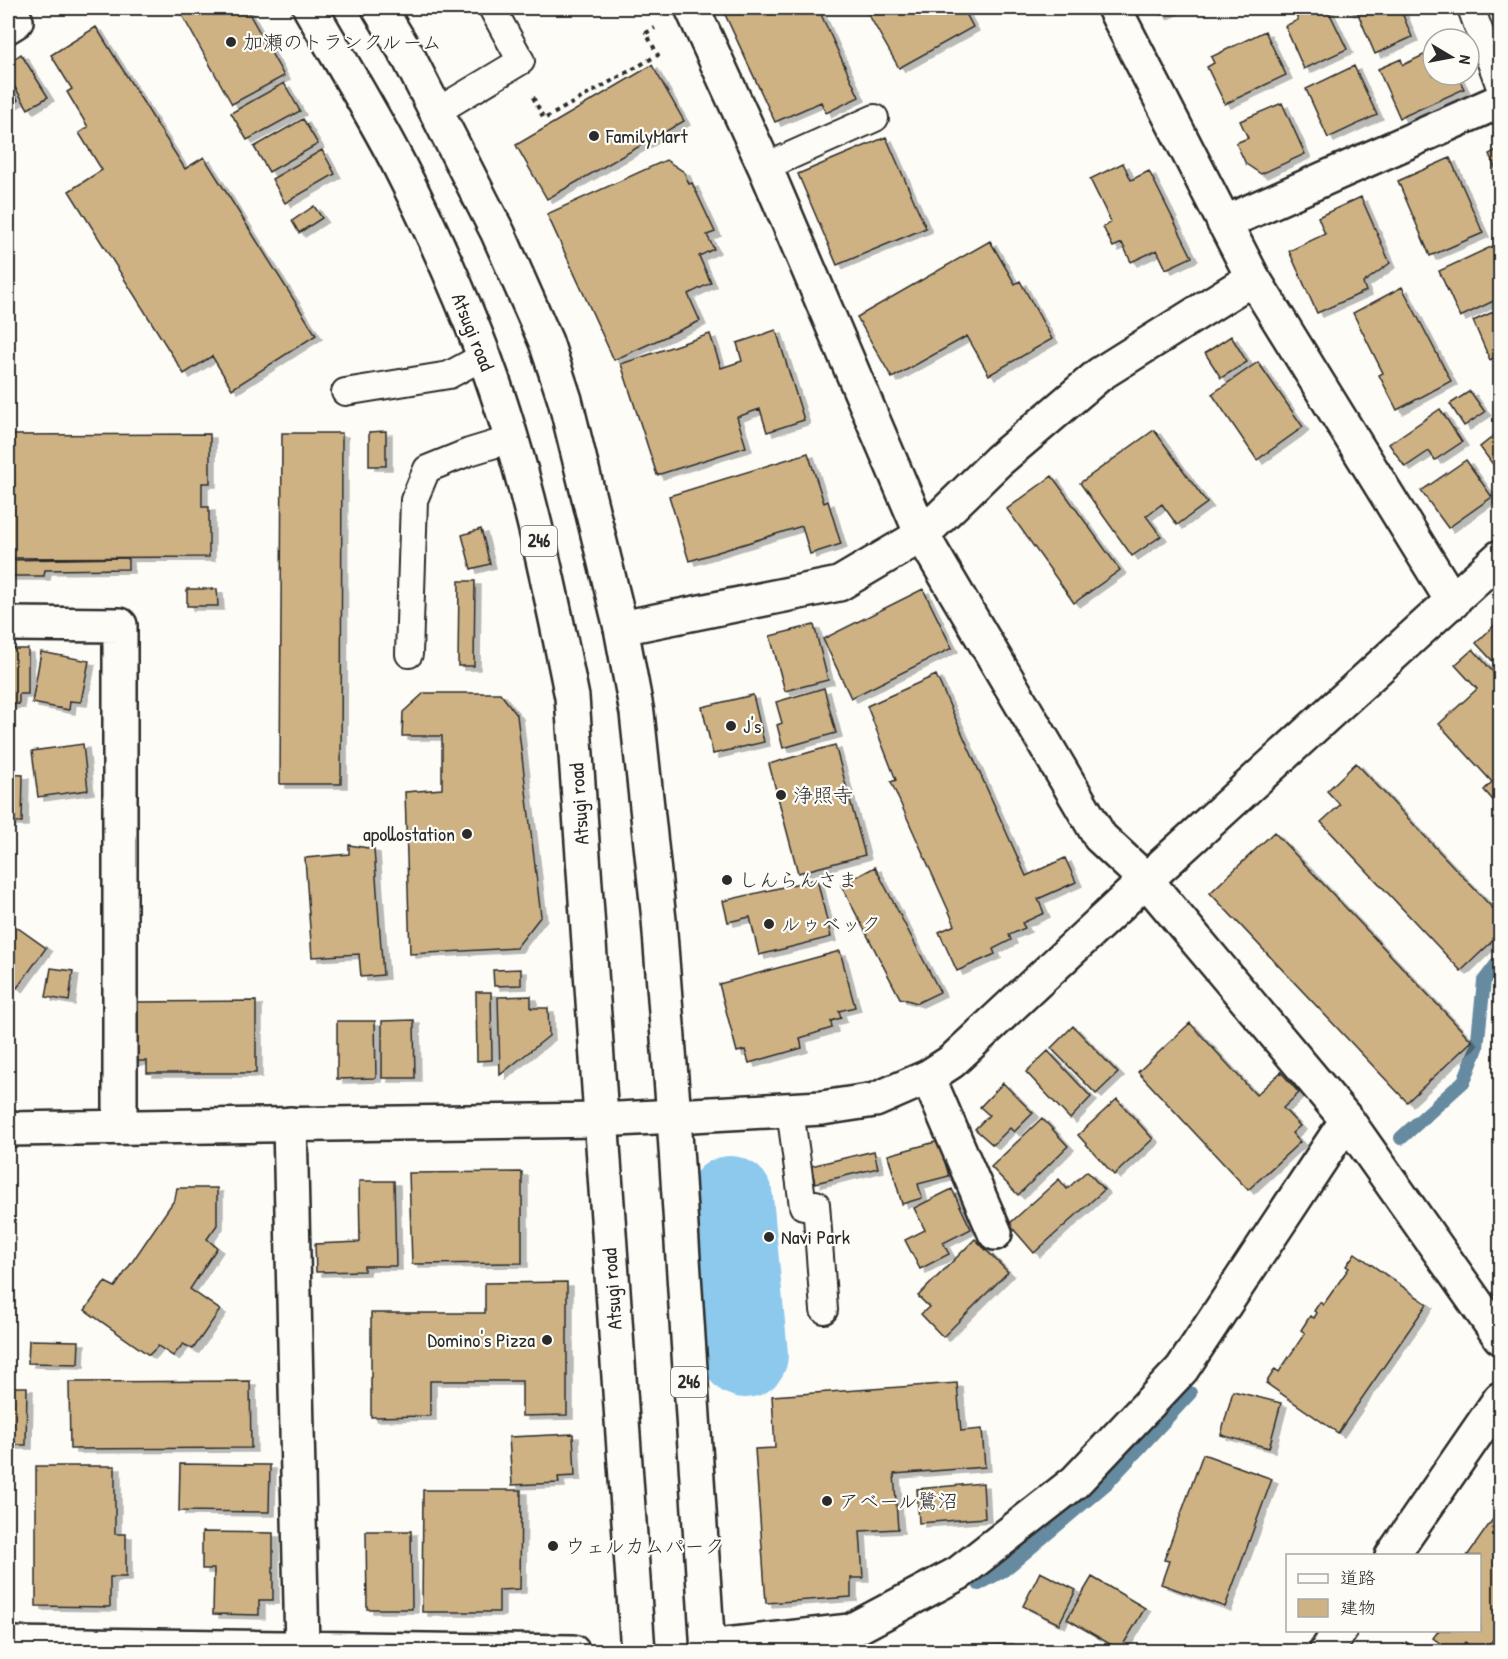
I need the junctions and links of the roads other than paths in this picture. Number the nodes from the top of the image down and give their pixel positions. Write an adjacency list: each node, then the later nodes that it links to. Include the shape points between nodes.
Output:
1 (310, 8): 14 (main road, Atsugi road / 246, via 397,161)
2 (379, 8): 9 (main road, 246)
3 (492, 8): 9 (lane, via 521,61)
4 (692, 8): 11 (main road)
5 (1114, 8): 12 (main road)
6 (1471, 8): 7 (lane)
7 (1500, 87)
8 (1500, 101): 12 (main road)
9 (436, 112): 21 (main road, 246, via 498,233 546,342 565,400)
10 (874, 118): 11 (lane)
11 (765, 167): 17 (main road)
12 (1224, 223): 13 (main road)
13 (1253, 278): 17 (main road, via 1100,374 998,461); 19 (main road)
14 (484, 356): 15 (lane, via 449,375); 16 (main road, Atsugi road / 246)
15 (345, 392)
16 (512, 439): 22 (lane, via 427,469 414,501); 27 (main road, Atsugi road / 246, via 549,583 572,698)
17 (922, 535): 21 (main road, via 839,584); 23 (main road, via 1100,837)
18 (1500, 557): 19 (main road)
19 (1453, 602): 23 (main road)
20 (8, 624): 30 (main road, via 120,625)
21 (621, 628): 26 (main road, 246, via 637,713 659,920)
22 (409, 654)
23 (1146, 880): 24 (main road, via 951,1062); 28 (main road)
24 (928, 1077): 25 (main road, via 875,1100); 32 (main road)
25 (790, 1110): 26 (main road); 33 (lane, via 803,1206 816,1204)
26 (674, 1117): 27 (main road); 40 (main road, 246)
27 (600, 1120): 29 (main road); 43 (main road, Atsugi road / 246)
28 (1347, 1120): 34 (main road); 40 (main road, via 1182,1369 1076,1482 959,1573 850,1631)
29 (290, 1124): 30 (main road); 39 (main road)
30 (120, 1127): 31 (main road)
31 (8, 1129)
32 (995, 1233)
33 (824, 1310)
34 (1500, 1337)
35 (1500, 1399): 36 (main road)
36 (1393, 1554)
37 (1339, 1632): 44 (main road)
38 (8, 1644): 39 (main road)
39 (302, 1648): 41 (main road)
40 (707, 1649)
41 (540, 1651): 42 (main road)
42 (573, 1652)
43 (638, 1652)
44 (1326, 1652)

